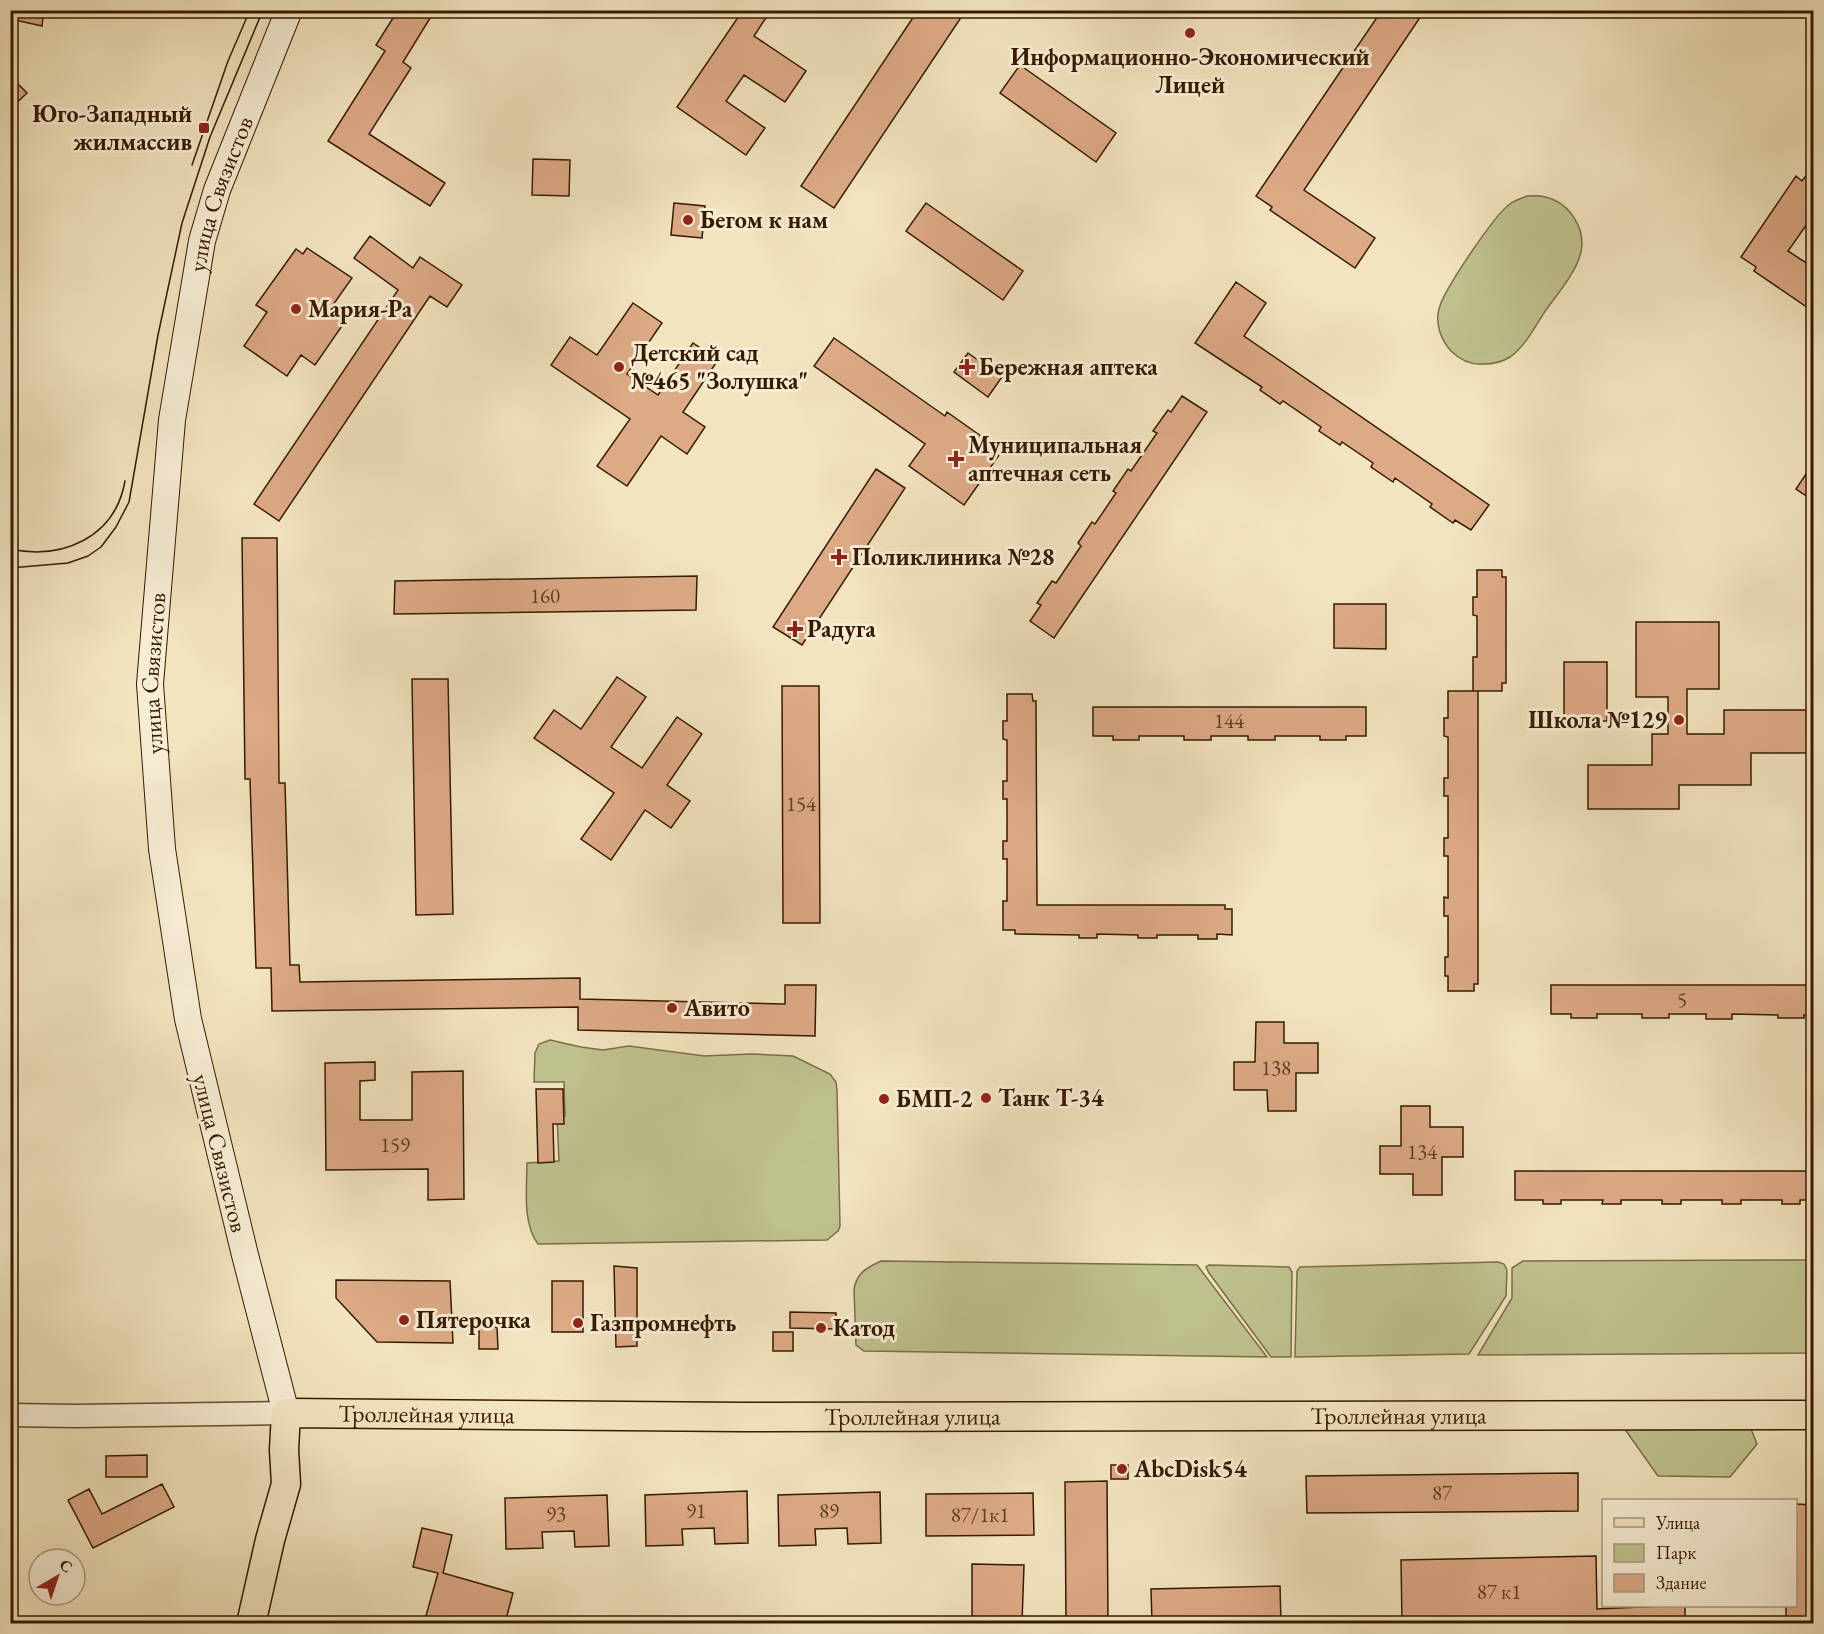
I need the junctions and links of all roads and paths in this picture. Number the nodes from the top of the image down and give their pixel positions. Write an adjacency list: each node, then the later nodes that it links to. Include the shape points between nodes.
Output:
1 (289, 10): 2 (main road, улица Связистов, via 217,190 202,241 172,420 150,684 162,849 188,1019)
2 (286, 1413): 3 (street, Троллейная улица); 4 (main road, Троллейная улица, via 740,1417); 5 (main road, via 286,1484)
3 (10, 1415)
4 (1814, 1415)
5 (251, 1623)

